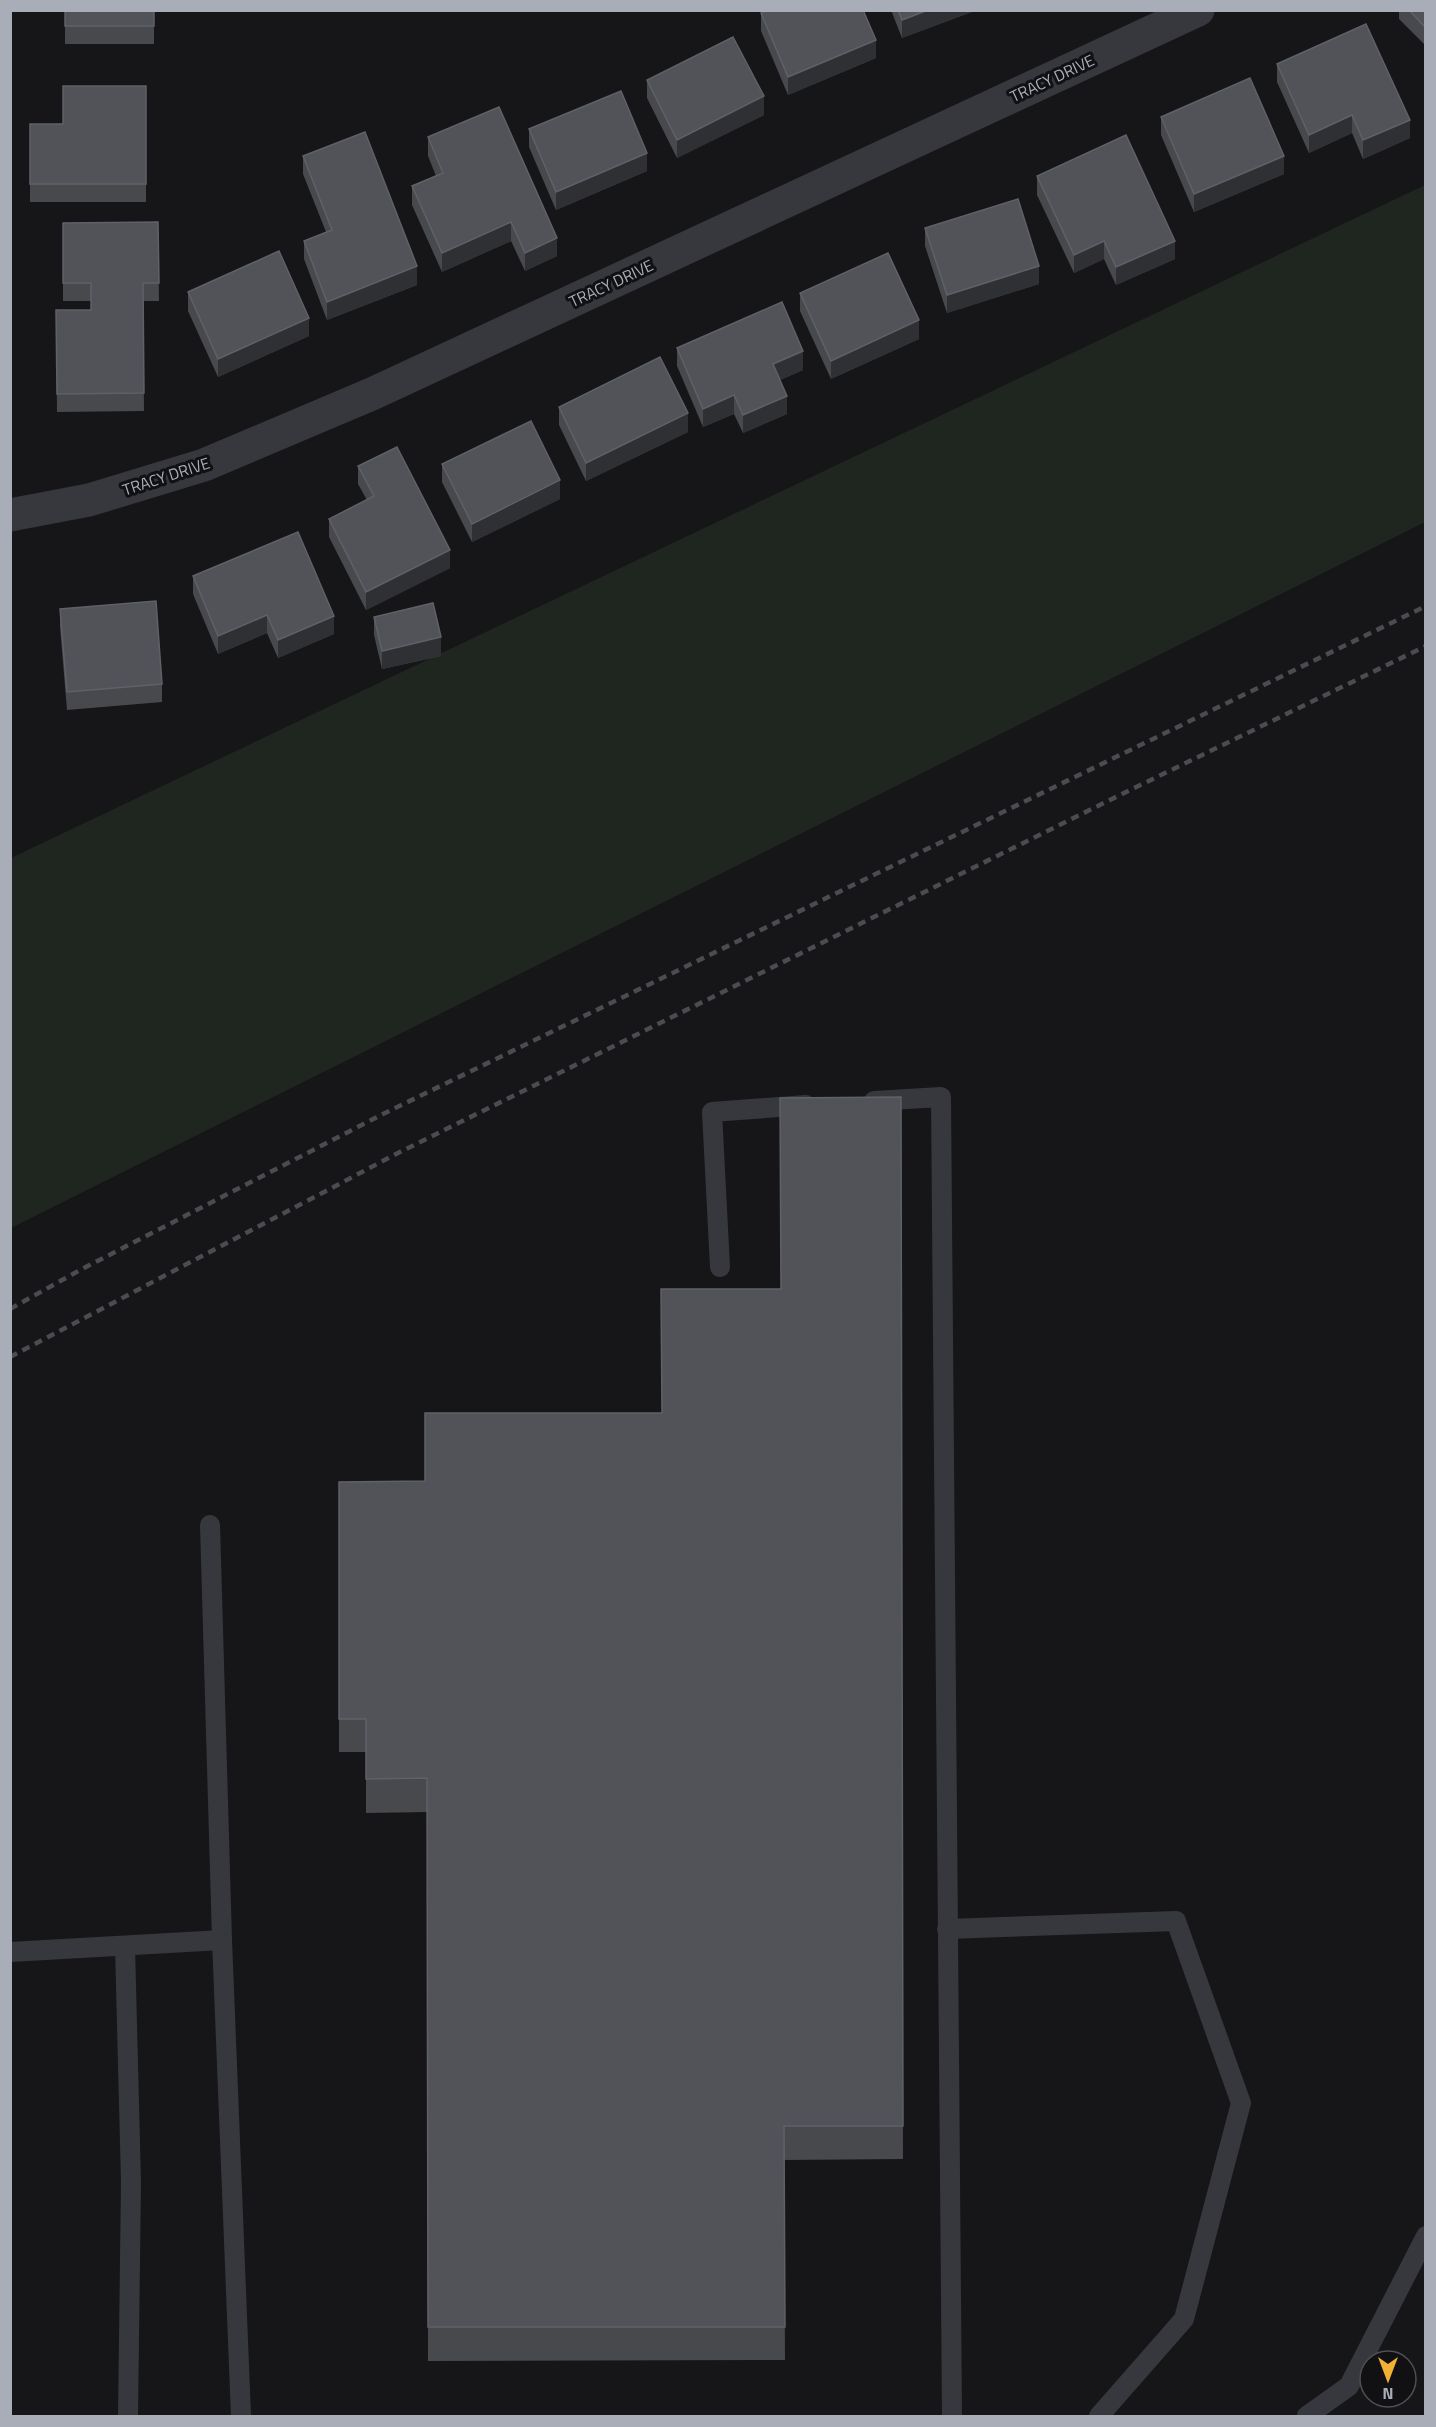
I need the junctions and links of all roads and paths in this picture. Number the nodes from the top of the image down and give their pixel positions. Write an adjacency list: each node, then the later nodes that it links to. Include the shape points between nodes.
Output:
1 (1198, 10): 2 (street, TRACY DRIVE, via 374,393 204,465 89,500)
2 (10, 515)
3 (861, 1102): 7 (lane, via 941,1096)
4 (826, 1104): 5 (lane, via 712,1112)
5 (720, 1267)
6 (210, 1524): 8 (lane)
7 (947, 1929): 14 (lane); 15 (lane, via 1176,1922 1241,2103 1184,2319)
8 (222, 1940): 9 (lane); 13 (lane)
9 (125, 1946): 10 (lane); 12 (lane, via 131,2182)
10 (10, 1952)
11 (1425, 2236): 16 (lane, via 1349,2386)
12 (128, 2416)
13 (241, 2416)
14 (951, 2416)
15 (1099, 2416)
16 (1307, 2416)

